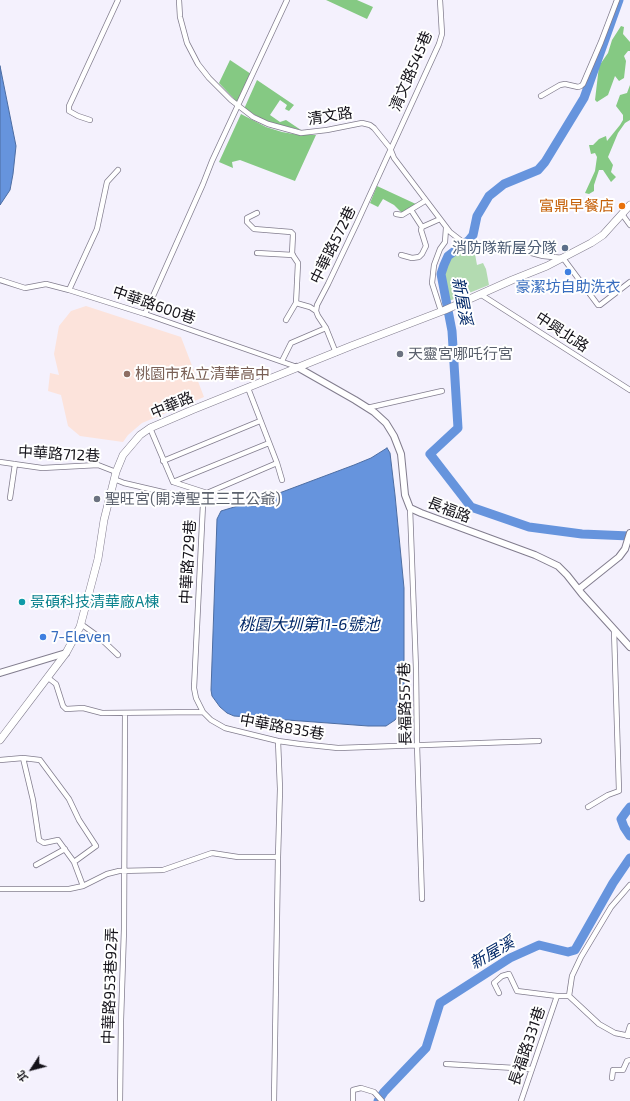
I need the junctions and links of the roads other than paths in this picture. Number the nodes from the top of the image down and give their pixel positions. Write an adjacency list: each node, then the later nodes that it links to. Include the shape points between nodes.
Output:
1 (118, 0): 8 (street, via 69,106 69,111)
2 (179, 0): 7 (street, 清文路, via 180,17 192,54 209,78)
3 (287, 0): 7 (street)
4 (440, 0): 9 (street, 清文路545巷, via 442,34 439,44)
5 (617, 0): 6 (street, via 584,84 578,87 560,85)
6 (541, 96)
7 (238, 106): 9 (street, 清文路, via 252,117 268,124 301,133 362,123 370,125); 32 (street)
8 (90, 120)
9 (390, 148): 11 (street, 清文路, via 394,158); 31 (street, 中華路572巷)
10 (118, 170): 27 (street, via 107,182 97,229)
11 (426, 202): 13 (street); 17 (street, 清文路)
12 (630, 205): 16 (main road, 中華路)
13 (411, 210): 15 (street, via 402,215); 19 (street)
14 (256, 213): 22 (street, via 247,218 247,222 254,229 293,234)
15 (396, 214)
16 (622, 214): 18 (street); 24 (main road, 中華路, via 591,244)
17 (440, 220): 19 (street); 20 (street, 清文路)
18 (630, 225)
19 (422, 227): 23 (street, via 426,246 422,254 412,258)
20 (446, 227): 24 (street, 清文路, via 468,246 509,247 543,256); 30 (street, via 445,242 434,265 432,284)
21 (257, 253): 22 (street)
22 (293, 255): 29 (street, via 298,263)
23 (401, 255)
24 (563, 258): 26 (street, via 598,305); 28 (main road, 中華路)
25 (0, 280): 27 (street, 中華路600巷, via 26,288 46,284)
26 (630, 282)
27 (69, 290): 32 (street, 中華路600巷)
28 (480, 294): 30 (main road, 中華路); 39 (street, 中興北路)
29 (296, 303): 31 (street); 33 (street)
30 (446, 310): 35 (main road, 中華路)
31 (316, 311): 34 (street)
32 (145, 314): 36 (street, 中華路600巷)
33 (286, 320)
34 (326, 328): 35 (street); 36 (street, via 291,343)
35 (336, 352): 37 (main road, 中華路)
36 (282, 361): 37 (street, 中華路600巷)
37 (297, 367): 38 (main road, 中華路); 41 (street, 長福路)
38 (248, 388): 42 (street); 43 (main road, 中華路)
39 (630, 390)
40 (442, 391): 41 (street)
41 (367, 408): 53 (street, 長福路, via 386,423 394,436 401,454 405,495)
42 (260, 421): 44 (street); 45 (street)
43 (150, 428): 45 (street); 49 (main road, 中華路, via 140,435 123,455)
44 (269, 443): 48 (street); 51 (street)
45 (163, 461): 51 (street)
46 (0, 462): 47 (street, 中華路712巷)
47 (15, 464): 49 (street, 中華路712巷, via 42,468 98,465); 52 (street)
48 (277, 464): 50 (street); 51 (street, via 207,493)
49 (115, 476): 56 (main road, 中華路, via 98,559); 63 (street, 中華路729巷, via 124,483 201,501 203,504 194,688)
50 (282, 480)
51 (173, 482)
52 (10, 498)
53 (410, 508): 55 (street, 長福路, via 549,561 558,566); 68 (street, 長福路557巷)
54 (630, 533): 55 (street, via 625,549 619,557)
55 (579, 588): 57 (street, 長福路)
56 (81, 624): 59 (main road, 中華路); 60 (street)
57 (614, 630): 58 (street, 長福路); 71 (street, via 619,791)
58 (630, 647)
59 (66, 653): 61 (street); 62 (main road, 中華路)
60 (118, 655)
61 (0, 673)
62 (47, 677): 64 (street, via 56,684 66,709 83,708 102,713); 65 (main road, 中華路)
63 (203, 712): 64 (street); 66 (street, 中華路835巷, via 225,728)
64 (126, 713): 76 (street, 中華路953巷92弄)
65 (0, 740)
66 (278, 741): 68 (street, 中華路835巷, via 338,748); 73 (street)
67 (539, 741): 68 (street, 中華路835巷)
68 (417, 745): 80 (street, 長福路557巷)
69 (23, 758): 70 (street); 72 (street, via 39,840 44,844 58,840); 74 (street, via 40,760 69,800 96,846)
70 (0, 760)
71 (588, 807)
72 (65, 849): 74 (street); 75 (street)
73 (278, 857): 76 (street, via 238,857 212,853 163,870); 92 (street)
74 (74, 862): 78 (street)
75 (36, 865)
76 (124, 871): 78 (street, via 107,874); 91 (street, 中華路953巷92弄)
77 (630, 885): 83 (street, via 611,907 581,957 572,976)
78 (82, 886): 79 (street, via 69,890)
79 (0, 889)
80 (422, 899)
81 (499, 994): 82 (street, via 494,983 508,974 517,991)
82 (557, 996): 83 (street, 長福路331巷); 88 (street, 長福路331巷)
83 (569, 996): 85 (street, via 599,1024 615,1033)
84 (630, 1026): 85 (street)
85 (628, 1036)
86 (630, 1060): 89 (street, via 626,1061 623,1070 613,1070)
87 (446, 1064): 88 (street)
88 (532, 1069): 94 (street, 長福路331巷)
89 (612, 1078)
90 (382, 1099): 93 (street, via 374,1092 357,1088 354,1090)
91 (120, 1101)
92 (274, 1101)
93 (353, 1101)
94 (521, 1101)

